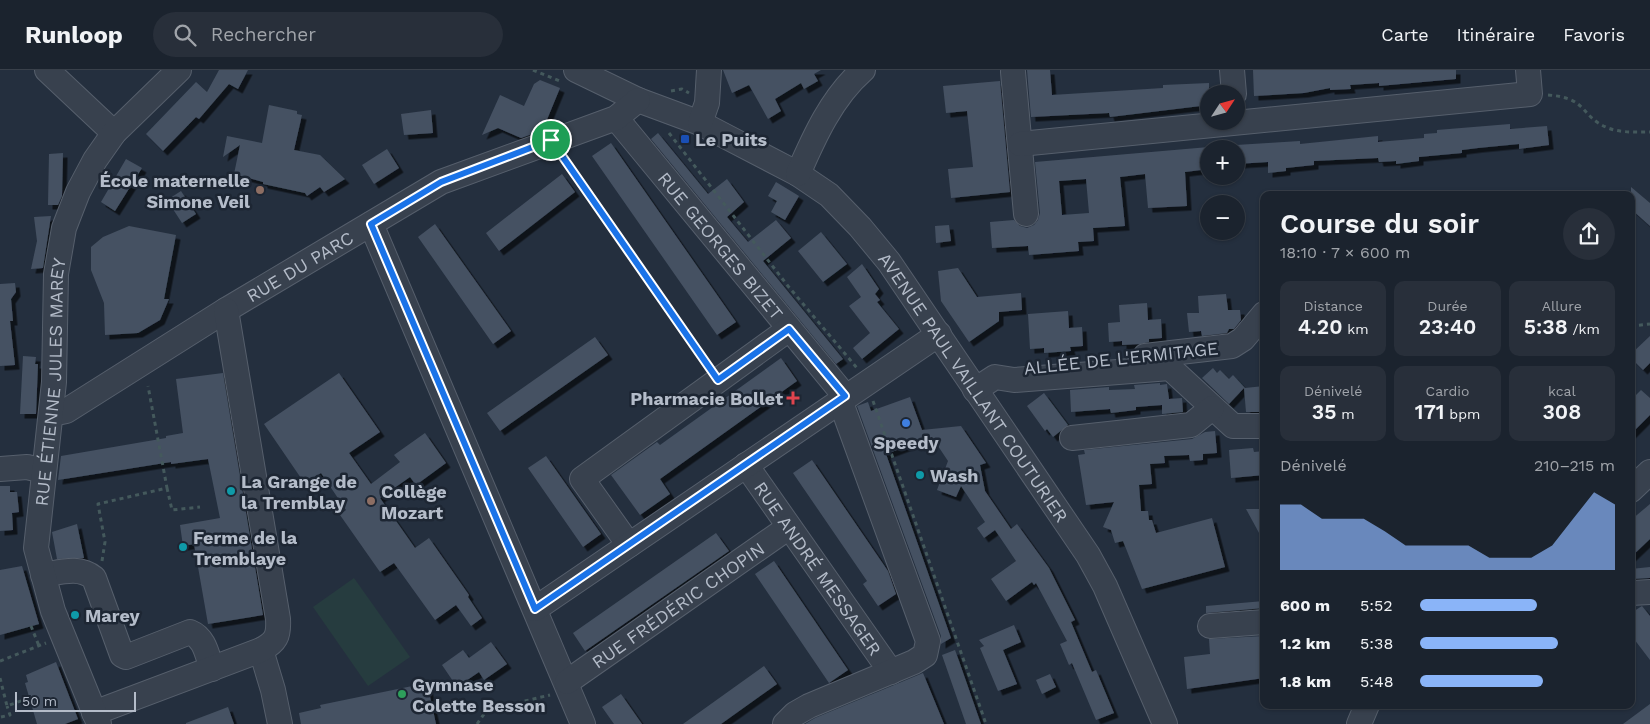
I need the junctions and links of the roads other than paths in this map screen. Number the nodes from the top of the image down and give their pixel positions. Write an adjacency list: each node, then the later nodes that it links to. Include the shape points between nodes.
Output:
1 (47, 70): 16 (street)
2 (179, 70): 16 (street, RUE ÉTIENNE JULES MAREY)
3 (576, 70): 11 (street, AVENUE PAUL VAILLANT COUTURIER)
4 (599, 70): 12 (street, AVENUE PAUL VAILLANT COUTURIER)
5 (709, 70): 12 (street)
6 (1232, 70): 10 (street)
7 (1528, 70): 14 (street, via 1530,94)
8 (1012, 72): 17 (street)
9 (849, 75): 18 (street)
10 (1233, 85)
11 (638, 100): 12 (street, AVENUE PAUL VAILLANT COUTURIER); 13 (street, RUE DU PARC)
12 (704, 113): 18 (street, AVENUE PAUL VAILLANT COUTURIER)
13 (616, 118): 20 (street, RUE DU PARC, via 441,182); 23 (street, RUE GEORGES BIZET)
14 (1245, 120)
15 (1200, 125): 17 (street)
16 (114, 133): 29 (street, RUE ÉTIENNE JULES MAREY, via 78,192 64,228 56,274)
17 (1020, 144): 19 (street)
18 (798, 174): 24 (street, AVENUE PAUL VAILLANT COUTURIER, via 828,195 860,226)
19 (1026, 214)
20 (371, 224): 21 (street, RUE DU PARC); 42 (street)
21 (226, 310): 29 (street, RUE DU PARC, via 66,411); 45 (street, via 278,620 279,635 273,644)
22 (1260, 319): 25 (street, ALLÉE DE L'ERMITAGE, via 1243,339 1226,348 1008,370)
23 (789, 329): 27 (street, RUE GEORGES BIZET); 38 (street, via 582,478)
24 (939, 334): 26 (street, AVENUE PAUL VAILLANT COUTURIER); 27 (street)
25 (995, 377): 26 (street, ALLÉE DE L'ERMITAGE); 28 (street, via 1014,380 1170,368)
26 (975, 390): 54 (street, AVENUE PAUL VAILLANT COUTURIER, via 1088,555 1105,586)
27 (842, 398): 32 (street); 47 (street, RUE GEORGES BIZET, via 928,641 924,655)
28 (1212, 408): 30 (street, via 1233,426); 31 (street, via 1191,426)
29 (52, 414): 34 (street, RUE ÉTIENNE JULES MAREY)
30 (1260, 426)
31 (1072, 438)
32 (746, 464): 37 (street, RUE ANDRÉ MESSAGER); 38 (street)
33 (0, 469): 34 (street)
34 (44, 471): 39 (street, RUE ÉTIENNE JULES MAREY, via 36,548)
35 (1650, 472): 36 (street)
36 (1635, 486)
37 (789, 527): 47 (street, RUE ANDRÉ MESSAGER); 48 (street, RUE FRÉDÉRIC CHOPIN)
38 (629, 545): 42 (street)
39 (43, 574): 46 (street, via 78,570 94,578 122,655 190,632 203,642); 50 (street, RUE ÉTIENNE JULES MAREY, via 53,611)
40 (1650, 592): 41 (street)
41 (1635, 593)
42 (535, 609): 48 (street)
43 (1260, 622): 44 (street)
44 (1210, 626)
45 (261, 650): 46 (street); 51 (street)
46 (212, 669): 50 (street)
47 (890, 672): 53 (street, RUE GEORGES BIZET, via 809,706)
48 (568, 686): 52 (street)
49 (1365, 709): 55 (street)
50 (97, 719)
51 (280, 724)
52 (584, 724)
53 (785, 724)
54 (1164, 724)
55 (1359, 724)

